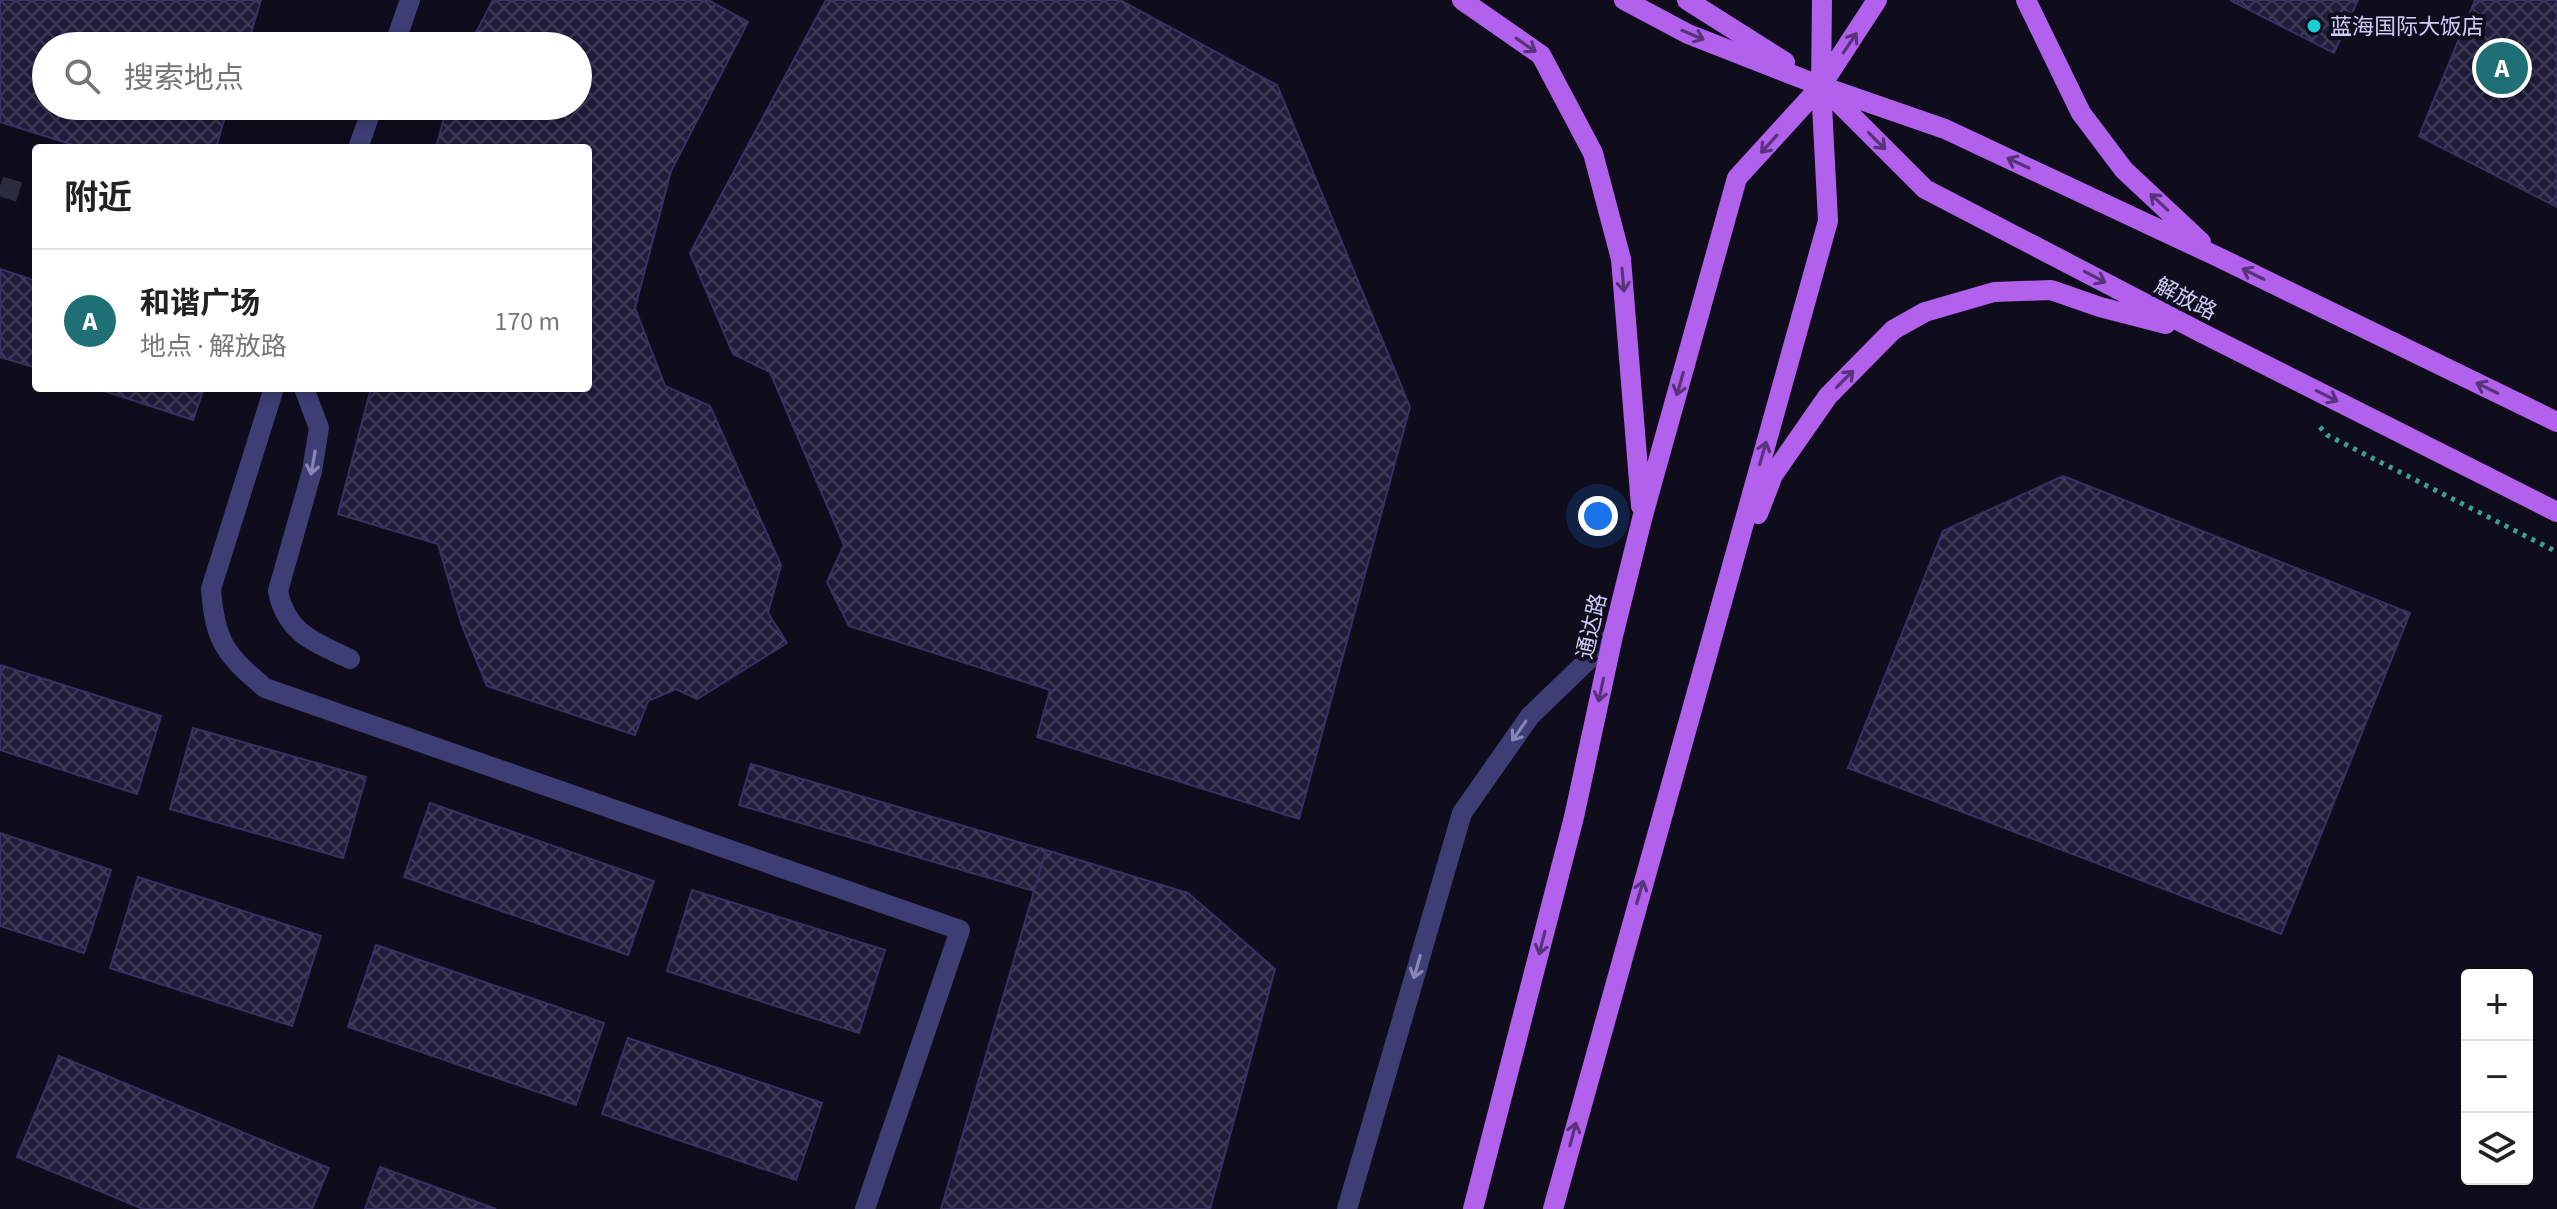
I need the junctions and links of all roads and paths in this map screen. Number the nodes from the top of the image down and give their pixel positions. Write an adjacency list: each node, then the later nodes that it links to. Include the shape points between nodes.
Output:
1 (410, 0): 8 (lane)
2 (1462, 0): 18 (main road, one-way to 18, via 1541,55 1593,153 1621,259)
3 (1624, 0): 9 (main road, 解放路, one-way to 9, via 1688,34)
4 (1687, 0): 9 (main road, 解放路)
5 (1822, 0): 9 (main road)
6 (1877, 0): 9 (main road, 通达路, one-way to 6)
7 (2026, 0): 12 (main road, one-way to 7, via 2124,170 2081,113)
8 (399, 32)
9 (1821, 86): 12 (main road, 解放路, one-way to 9, via 1945,129); 13 (main road, 解放路, one-way to 13, via 1925,189); 18 (main road, 通达路, one-way to 18, via 1737,178); 19 (main road, one-way to 9, via 1828,221)
10 (368, 120): 11 (lane)
11 (359, 144)
12 (2216, 256): 16 (main road, 解放路, one-way to 12)
13 (2200, 332): 17 (main road, 解放路, one-way to 17); 19 (main road, one-way to 13, via 1773,475 1828,396 1893,330 1925,312 1994,292 2051,290)
14 (273, 392): 22 (lane, via 211,589 214,623 232,661 265,688 960,930)
15 (306, 392): 21 (lane, one-way to 21, via 319,428 278,591 282,610 295,629)
16 (2557, 422)
17 (2557, 512)
18 (1642, 519): 20 (main road, 通达路)
19 (1717, 618): 25 (main road, one-way to 19)
20 (1613, 636): 23 (lane, one-way to 23, via 1530,716 1462,813); 24 (main road, 通达路, one-way to 24, via 1574,817)
21 (350, 659)
22 (865, 1209)
23 (1347, 1209)
24 (1473, 1209)
25 (1553, 1209)

